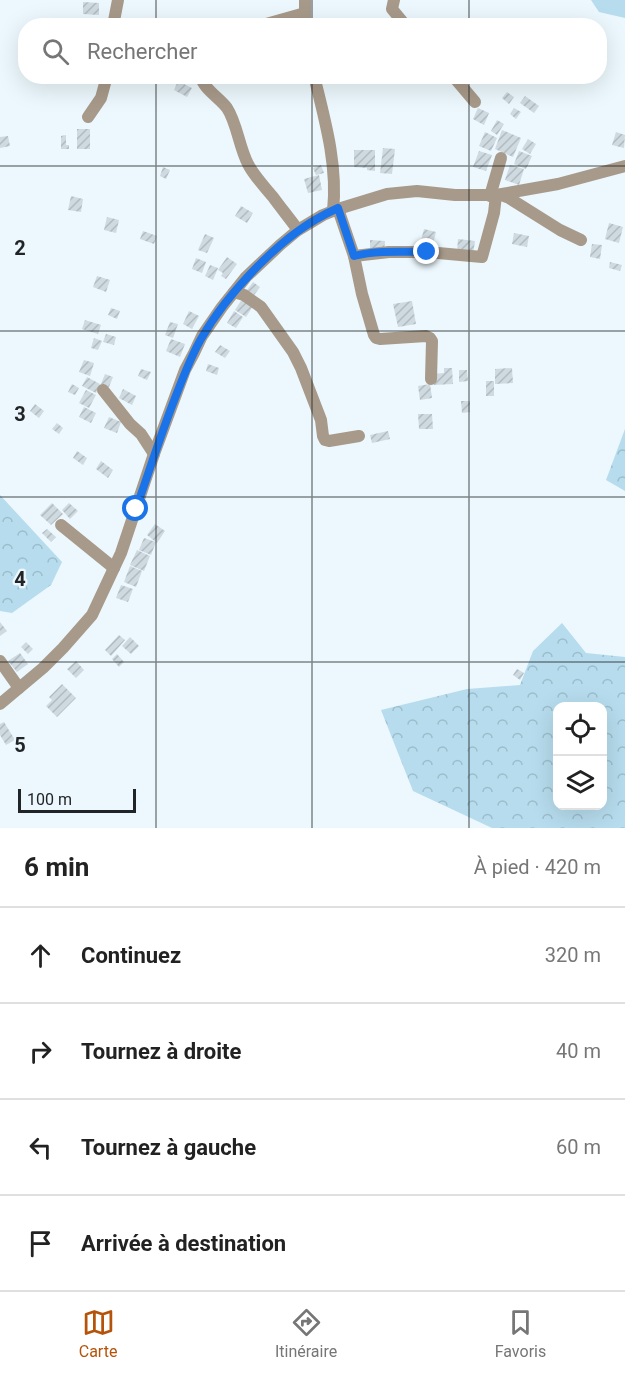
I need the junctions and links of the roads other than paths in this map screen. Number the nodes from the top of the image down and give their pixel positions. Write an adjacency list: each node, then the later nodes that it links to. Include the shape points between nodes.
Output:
1 (118, 0): 4 (street)
2 (394, 0): 6 (street, via 392,9)
3 (305, 13): 5 (street)
4 (115, 18)
5 (287, 18)
6 (399, 18)
7 (105, 84): 12 (street)
8 (203, 84): 17 (street, via 229,110 247,163)
9 (316, 84): 16 (street, via 331,152)
10 (460, 84): 11 (street)
11 (475, 102)
12 (88, 117)
13 (501, 158): 15 (street)
14 (625, 166): 15 (street)
15 (495, 195): 16 (street, via 404,191); 18 (street, via 509,198); 19 (street, via 482,257 427,252)
16 (335, 210): 17 (street); 19 (street)
17 (298, 230): 20 (street)
18 (581, 240)
19 (354, 256): 21 (street, via 376,338 430,338)
20 (234, 292): 23 (street, via 261,307 293,352 321,420 325,440); 24 (street, via 202,336 185,370)
21 (430, 379)
22 (103, 390): 24 (street)
23 (359, 436)
24 (154, 454): 26 (street)
25 (61, 525): 26 (street)
26 (114, 568): 28 (street, via 92,615)
27 (0, 661): 28 (street)
28 (19, 688): 29 (street)
29 (0, 704)

